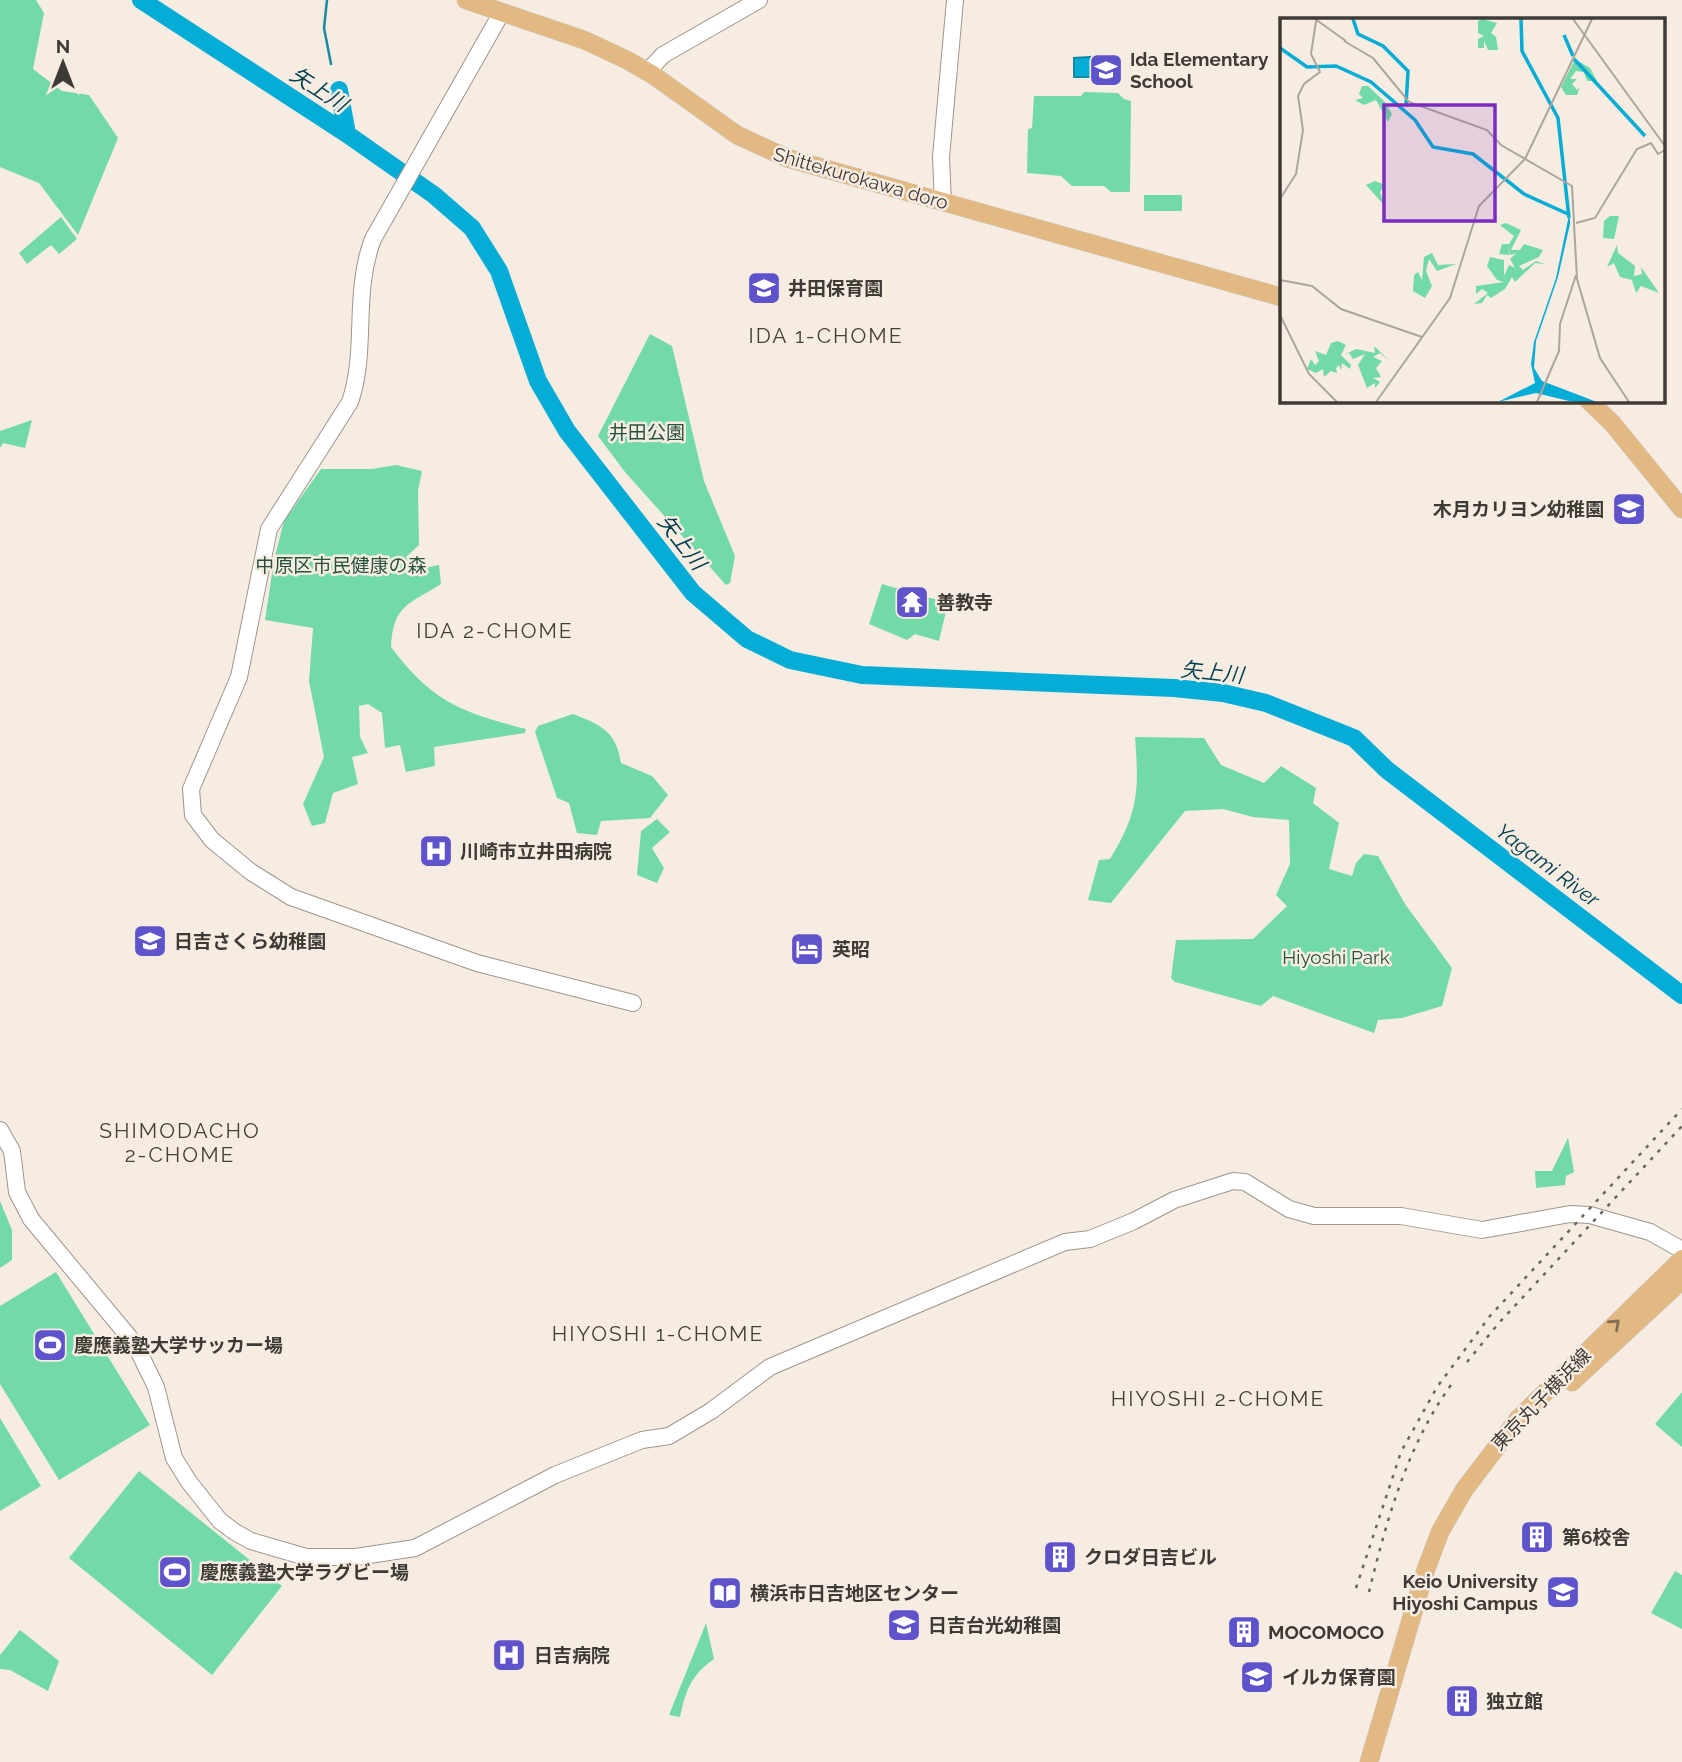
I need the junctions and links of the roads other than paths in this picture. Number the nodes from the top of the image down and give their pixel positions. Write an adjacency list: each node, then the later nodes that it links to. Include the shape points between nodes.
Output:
1 (466, 0): 5 (main road, Shittekurokawa doro)
2 (483, 0): 6 (main road, Shittekurokawa doro, via 597,41)
3 (759, 0): 6 (street, via 663,55)
4 (955, 0): 7 (street, via 941,157)
5 (502, 12): 6 (main road, Shittekurokawa doro); 14 (street, via 367,254 359,303 356,385 350,402 268,529 239,677 191,789 193,815 212,840 251,872 311,906 477,963)
6 (649, 68): 7 (main road, Shittekurokawa doro, via 763,142)
7 (943, 200): 8 (main road, Shittekurokawa doro); 9 (main road, Shittekurokawa doro)
8 (1280, 292)
9 (1280, 297)
10 (1590, 402): 13 (main road)
11 (1598, 402): 12 (main road)
12 (1682, 499)
13 (1682, 509)
14 (632, 1003)
15 (0, 1130): 16 (street, via 12,1151 17,1192 31,1219 135,1343 156,1387 174,1458 189,1482 220,1521 235,1532 306,1557 356,1557 415,1548 555,1475 642,1440 669,1436 770,1367 1065,1242 1090,1239 1174,1200 1233,1181 1245,1182 1289,1209 1314,1216 1401,1216 1482,1230 1570,1214 1590,1215 1650,1232)
16 (1682, 1250)
17 (1682, 1259): 19 (main road, 東京丸子横浜線, one-way to 17, via 1424,1572 1464,1490 1518,1419)
18 (1682, 1280): 20 (main road, 東京丸子横浜線, via 1522,1431 1467,1505 1432,1583)
19 (1369, 1762)
20 (1382, 1762)

